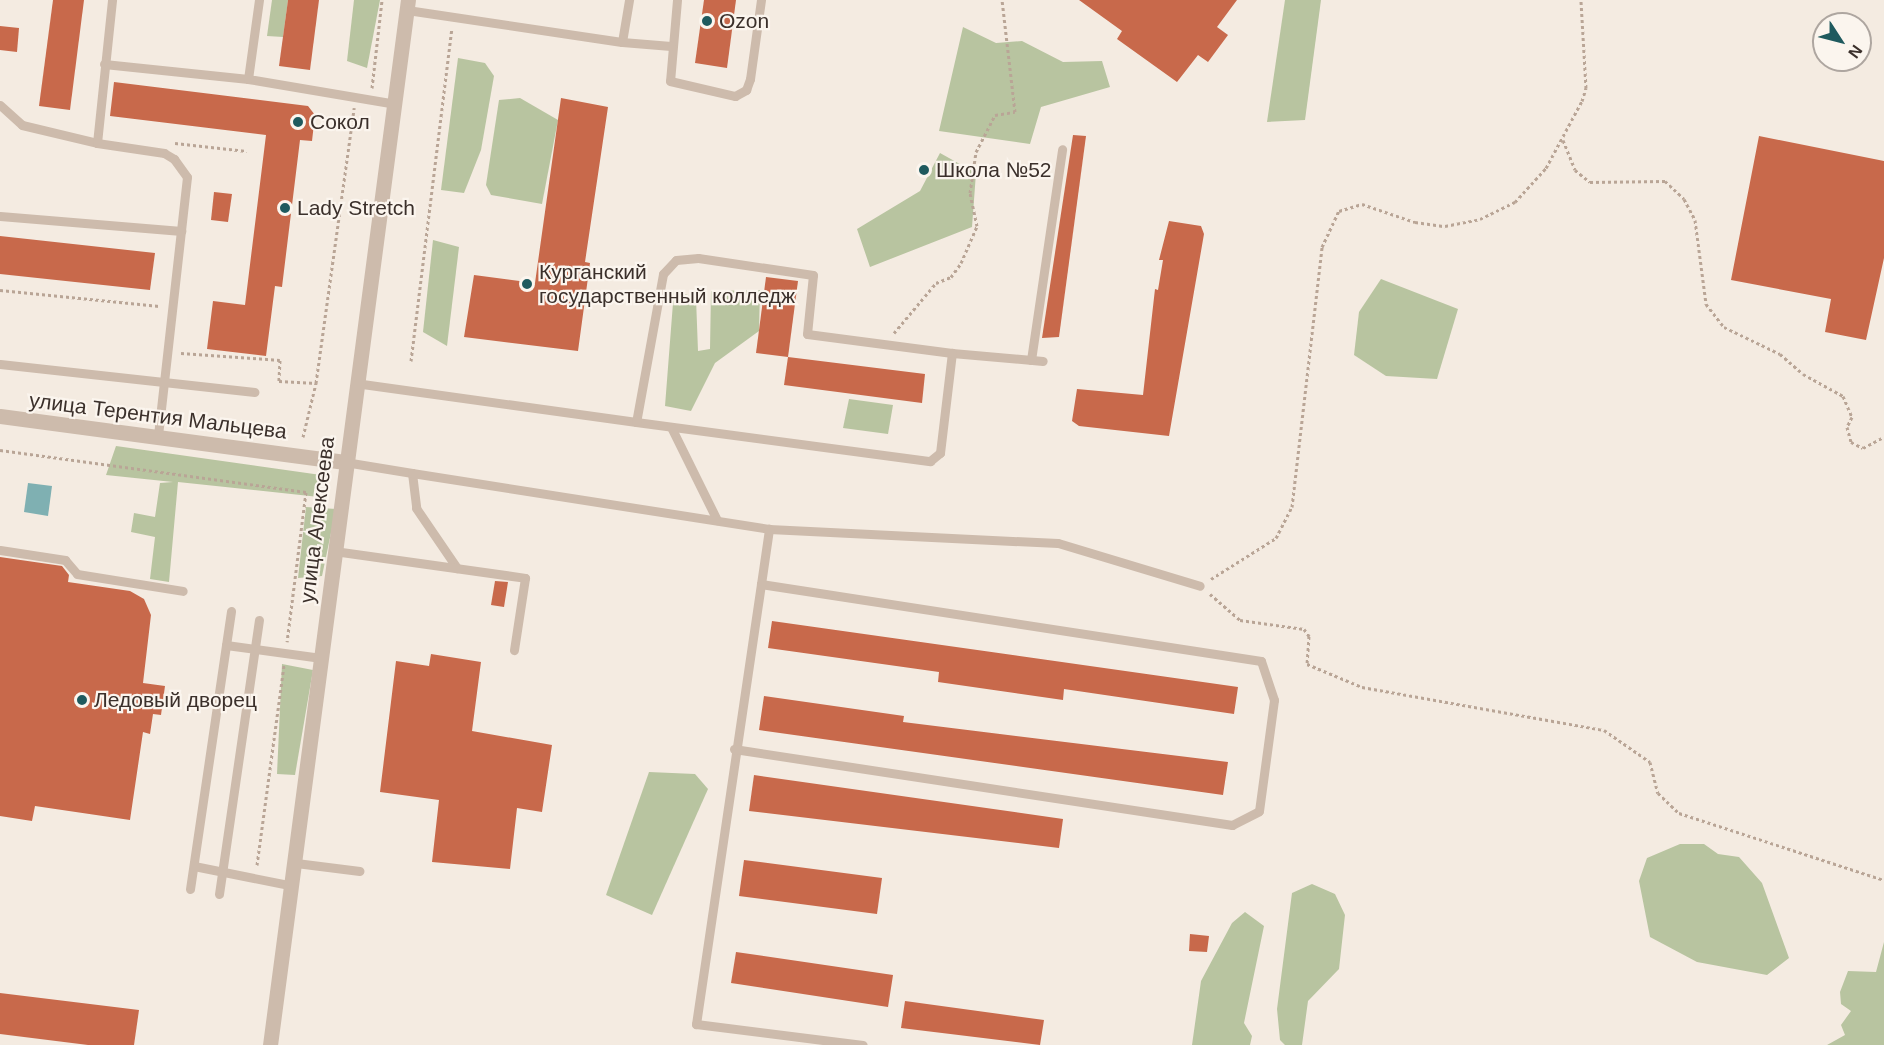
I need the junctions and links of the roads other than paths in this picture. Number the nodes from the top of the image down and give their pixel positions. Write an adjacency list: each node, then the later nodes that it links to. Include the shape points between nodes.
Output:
1 (112, 0): 9 (lane)
2 (259, 0): 10 (lane)
3 (629, 0): 7 (lane)
4 (677, 0): 8 (lane)
5 (761, 0): 8 (lane, via 750,79 746,90 735,96 670,81)
6 (408, 5): 7 (lane, via 454,16); 11 (street, улица Алексеева)
7 (622, 42): 8 (lane)
8 (671, 46)
9 (104, 64): 10 (lane); 13 (lane)
10 (248, 79): 11 (lane)
11 (396, 104): 21 (street, улица Алексеева)
12 (0, 105): 13 (lane, via 21,124)
13 (97, 143): 16 (lane, via 174,159 188,177)
14 (1062, 149): 18 (lane)
15 (0, 216): 16 (lane)
16 (181, 231): 22 (lane)
17 (952, 353): 18 (lane); 25 (lane, via 807,334 813,274 698,258 676,260 663,274); 26 (lane, via 940,453 934,460)
18 (1031, 360): 19 (lane)
19 (1043, 361)
20 (0, 364): 22 (lane)
21 (355, 383): 25 (lane); 28 (street, улица Алексеева)
22 (163, 384): 23 (lane); 27 (lane)
23 (254, 392)
24 (0, 416): 27 (street, улица Терентия Мальцева)
25 (636, 422): 26 (lane)
26 (671, 427): 30 (lane)
27 (158, 437): 28 (street, улица Терентия Мальцева)
28 (345, 462): 29 (lane); 33 (street, улица Алексеева)
29 (412, 473): 30 (lane); 34 (lane, via 416,508)
30 (717, 520): 31 (lane)
31 (769, 529): 35 (lane); 36 (lane, via 1058,543)
32 (0, 550): 37 (lane, via 65,560 77,574)
33 (334, 551): 34 (lane); 43 (street, улица Алексеева)
34 (457, 568): 42 (lane, via 525,578)
35 (760, 584): 44 (lane); 44 (lane, via 1261,661 1274,700 1259,811 1232,825)
36 (1200, 586)
37 (183, 591)
38 (231, 611): 40 (lane)
39 (259, 620): 41 (lane)
40 (226, 645): 41 (lane); 46 (lane)
41 (255, 649): 43 (lane); 47 (lane)
42 (514, 650)
43 (321, 658): 45 (street, улица Алексеева)
44 (735, 749): 53 (lane, via 696,1024)
45 (296, 863): 48 (lane); 49 (street, улица Алексеева)
46 (194, 866): 47 (lane); 50 (lane)
47 (222, 870): 49 (lane); 51 (lane)
48 (359, 871)
49 (293, 886): 52 (street, улица Алексеева)
50 (190, 889)
51 (219, 894)
52 (270, 1045)
53 (863, 1045)

